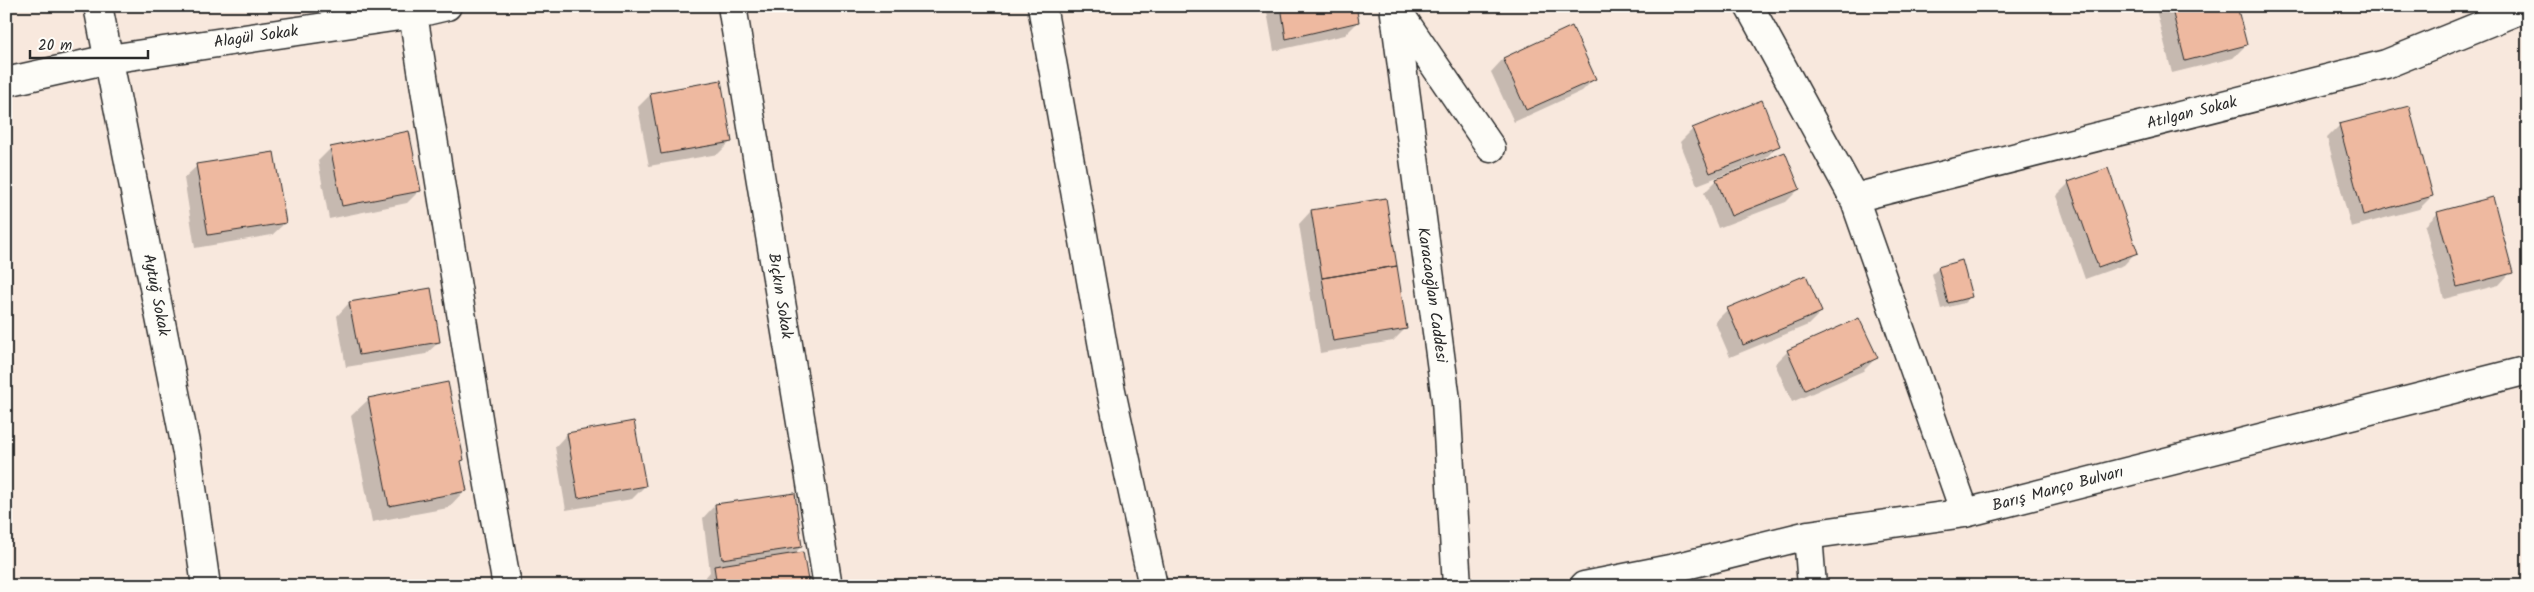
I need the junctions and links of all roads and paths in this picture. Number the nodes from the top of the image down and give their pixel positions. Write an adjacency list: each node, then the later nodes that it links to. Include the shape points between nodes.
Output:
1 (98, 6): 9 (street, Aytuğ Sokak)
2 (447, 6): 8 (street, Alagül Sokak)
3 (732, 6): 18 (street, Bıçkın Sokak)
4 (1042, 6): 19 (street, via 1110,386)
5 (1394, 6): 11 (street); 20 (street, Karacaoğlan Caddesi, via 1446,400)
6 (1749, 6): 12 (street)
7 (2525, 11): 12 (street, Atılgan Sokak, via 2386,64)
8 (413, 14): 9 (street, Alagül Sokak); 17 (street)
9 (109, 59): 10 (street, Alagül Sokak); 16 (street, Aytuğ Sokak, via 187,453)
10 (6, 82)
11 (1491, 148)
12 (1854, 198): 14 (street)
13 (2528, 370): 14 (street, Barış Manço Bulvarı)
14 (1965, 513): 15 (street, Barış Manço Bulvarı)
15 (1808, 534): 21 (street, Barış Manço Bulvarı, via 1670,569); 22 (street)
16 (206, 586)
17 (507, 586)
18 (828, 586)
19 (1153, 586)
20 (1457, 586)
21 (1584, 586)
22 (1812, 586)

